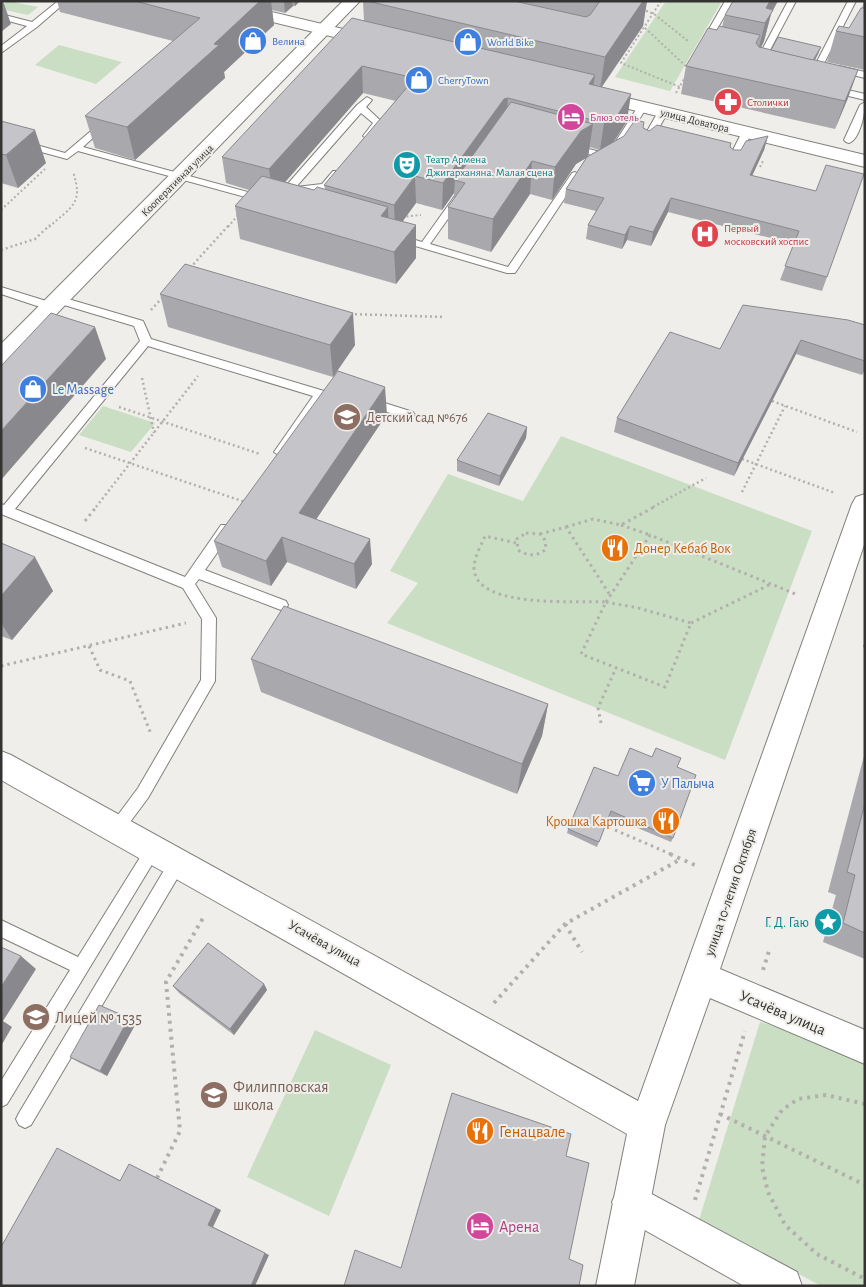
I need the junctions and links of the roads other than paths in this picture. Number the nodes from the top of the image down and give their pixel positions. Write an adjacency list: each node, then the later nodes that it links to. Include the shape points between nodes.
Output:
1 (63, 1): 8 (lane)
2 (204, 1): 9 (street)
3 (352, 1): 9 (street, Кооперативная улица)
4 (730, 1): 11 (lane, via 703,47)
5 (792, 1): 14 (lane, via 778,39)
6 (852, 1): 15 (lane, via 841,32 823,49)
7 (1, 16): 8 (lane)
8 (34, 24): 12 (lane)
9 (324, 30): 10 (street); 40 (street, Кооперативная улица)
10 (392, 46)
11 (712, 49)
12 (1, 50)
13 (751, 58): 14 (lane)
14 (761, 60): 16 (lane, via 755,71)
15 (820, 65): 17 (lane); 19 (lane)
16 (761, 73)
17 (865, 75)
18 (800, 82): 19 (lane)
19 (816, 86): 21 (lane)
20 (575, 91): 26 (street, улица Доватора)
21 (865, 97)
22 (367, 100): 25 (lane)
23 (668, 105): 26 (street, улица Доватора); 28 (street, улица Доватора); 30 (lane)
24 (865, 105): 31 (lane)
25 (360, 107): 32 (lane, via 378,123); 42 (lane)
26 (642, 107): 35 (lane, via 618,146)
27 (112, 117): 34 (lane)
28 (747, 132): 36 (lane); 37 (street, улица Доватора)
29 (1, 138): 34 (lane, via 67,156)
30 (647, 140)
31 (849, 140)
32 (363, 141)
33 (557, 144): 35 (lane)
34 (76, 148): 40 (lane)
35 (601, 156): 39 (lane)
36 (733, 160)
37 (865, 161)
38 (344, 164): 42 (lane, via 324,187)
39 (584, 165): 44 (lane, via 511,271)
40 (180, 178): 42 (lane, via 281,203); 46 (street, Кооперативная улица)
41 (467, 184): 44 (lane)
42 (286, 191)
43 (387, 235): 44 (lane)
44 (424, 246)
45 (1, 290): 46 (lane)
46 (55, 304): 47 (lane, via 139,324); 48 (street, Кооперативная улица)
47 (146, 341): 50 (lane); 56 (lane)
48 (1, 358)
49 (334, 390): 50 (lane)
50 (320, 394): 53 (lane)
51 (354, 397): 52 (lane)
52 (409, 415)
53 (275, 458)
54 (245, 502): 57 (lane)
55 (865, 504): 64 (street, улица 10-летия Октября)
56 (3, 510): 57 (lane)
57 (192, 578): 58 (lane); 60 (lane, via 209,618 208,681 143,793)
58 (281, 605)
59 (1, 764): 60 (street, Усачёва улица)
60 (117, 828): 61 (street, Усачёва улица)
61 (166, 855): 63 (lane); 67 (lane); 68 (street, Усачёва улица)
62 (1, 928): 63 (lane)
63 (81, 967): 66 (lane)
64 (700, 977): 65 (street, Усачёва улица); 68 (street, улица 10-летия Октября)
65 (865, 1047)
66 (1, 1098)
67 (25, 1118)
68 (647, 1125): 69 (street, улица 10-летия Октября)
69 (631, 1202): 70 (street, улица 10-летия Октября); 71 (street)
70 (615, 1286)
71 (782, 1286)

